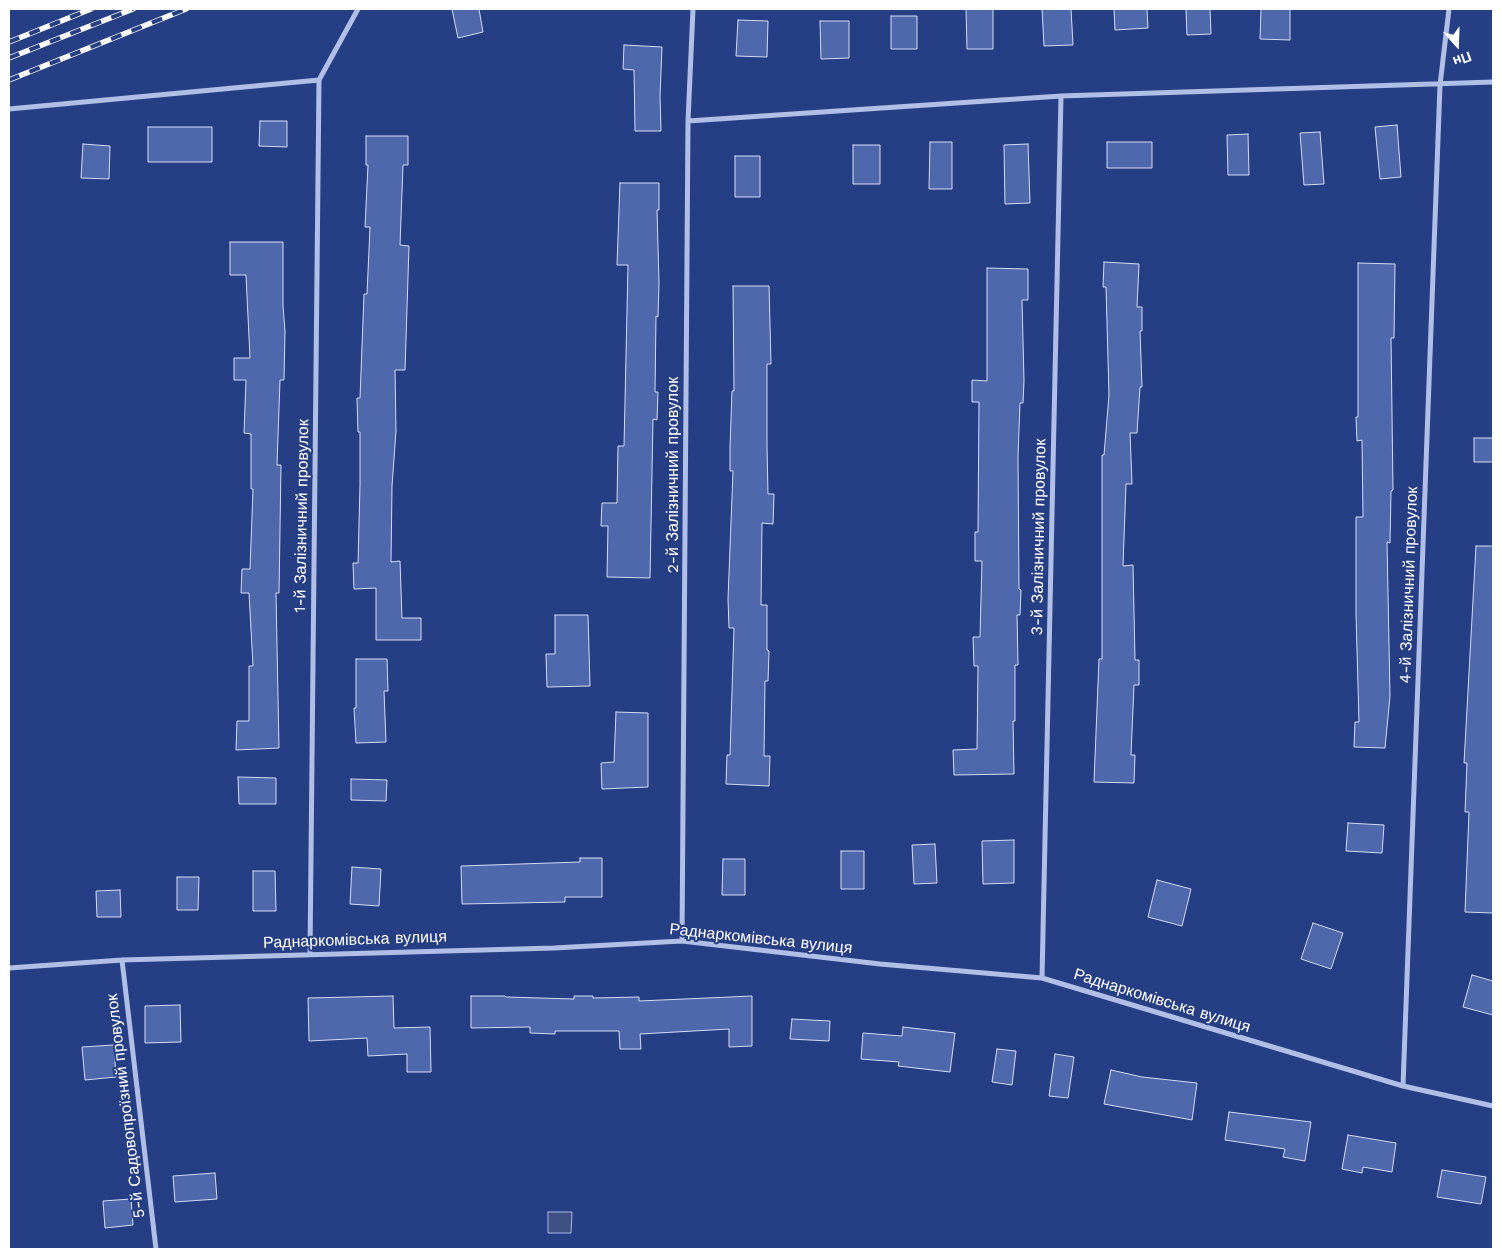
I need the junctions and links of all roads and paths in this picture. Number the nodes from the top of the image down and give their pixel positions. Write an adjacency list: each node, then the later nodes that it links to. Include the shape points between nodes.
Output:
1 (358, 9): 4 (street)
2 (694, 9): 9 (street, 2-й Залізничний провулок)
3 (1449, 9): 6 (street, 4-й Залізничний провулок)
4 (319, 80): 8 (street); 11 (street, 1-й Залізничний провулок)
5 (1493, 82): 6 (street)
6 (1440, 85): 7 (street); 15 (street, 4-й Залізничний провулок)
7 (1061, 96): 9 (street); 14 (street, 3-й Залізничний провулок)
8 (9, 109)
9 (688, 121): 10 (street, 2-й Залізничний провулок)
10 (682, 941): 11 (street, Раднаркомівська вулиця, via 554,948); 14 (street, Раднаркомівська вулиця, via 880,964)
11 (310, 953): 12 (street, Раднаркомівська вулиця)
12 (122, 960): 13 (street, Раднаркомівська вулиця); 17 (street, 5-й Садовопроїзний провулок)
13 (9, 968)
14 (1042, 978): 15 (street, Раднаркомівська вулиця)
15 (1403, 1086): 16 (street, Раднаркомівська вулиця)
16 (1493, 1106)
17 (156, 1249)

